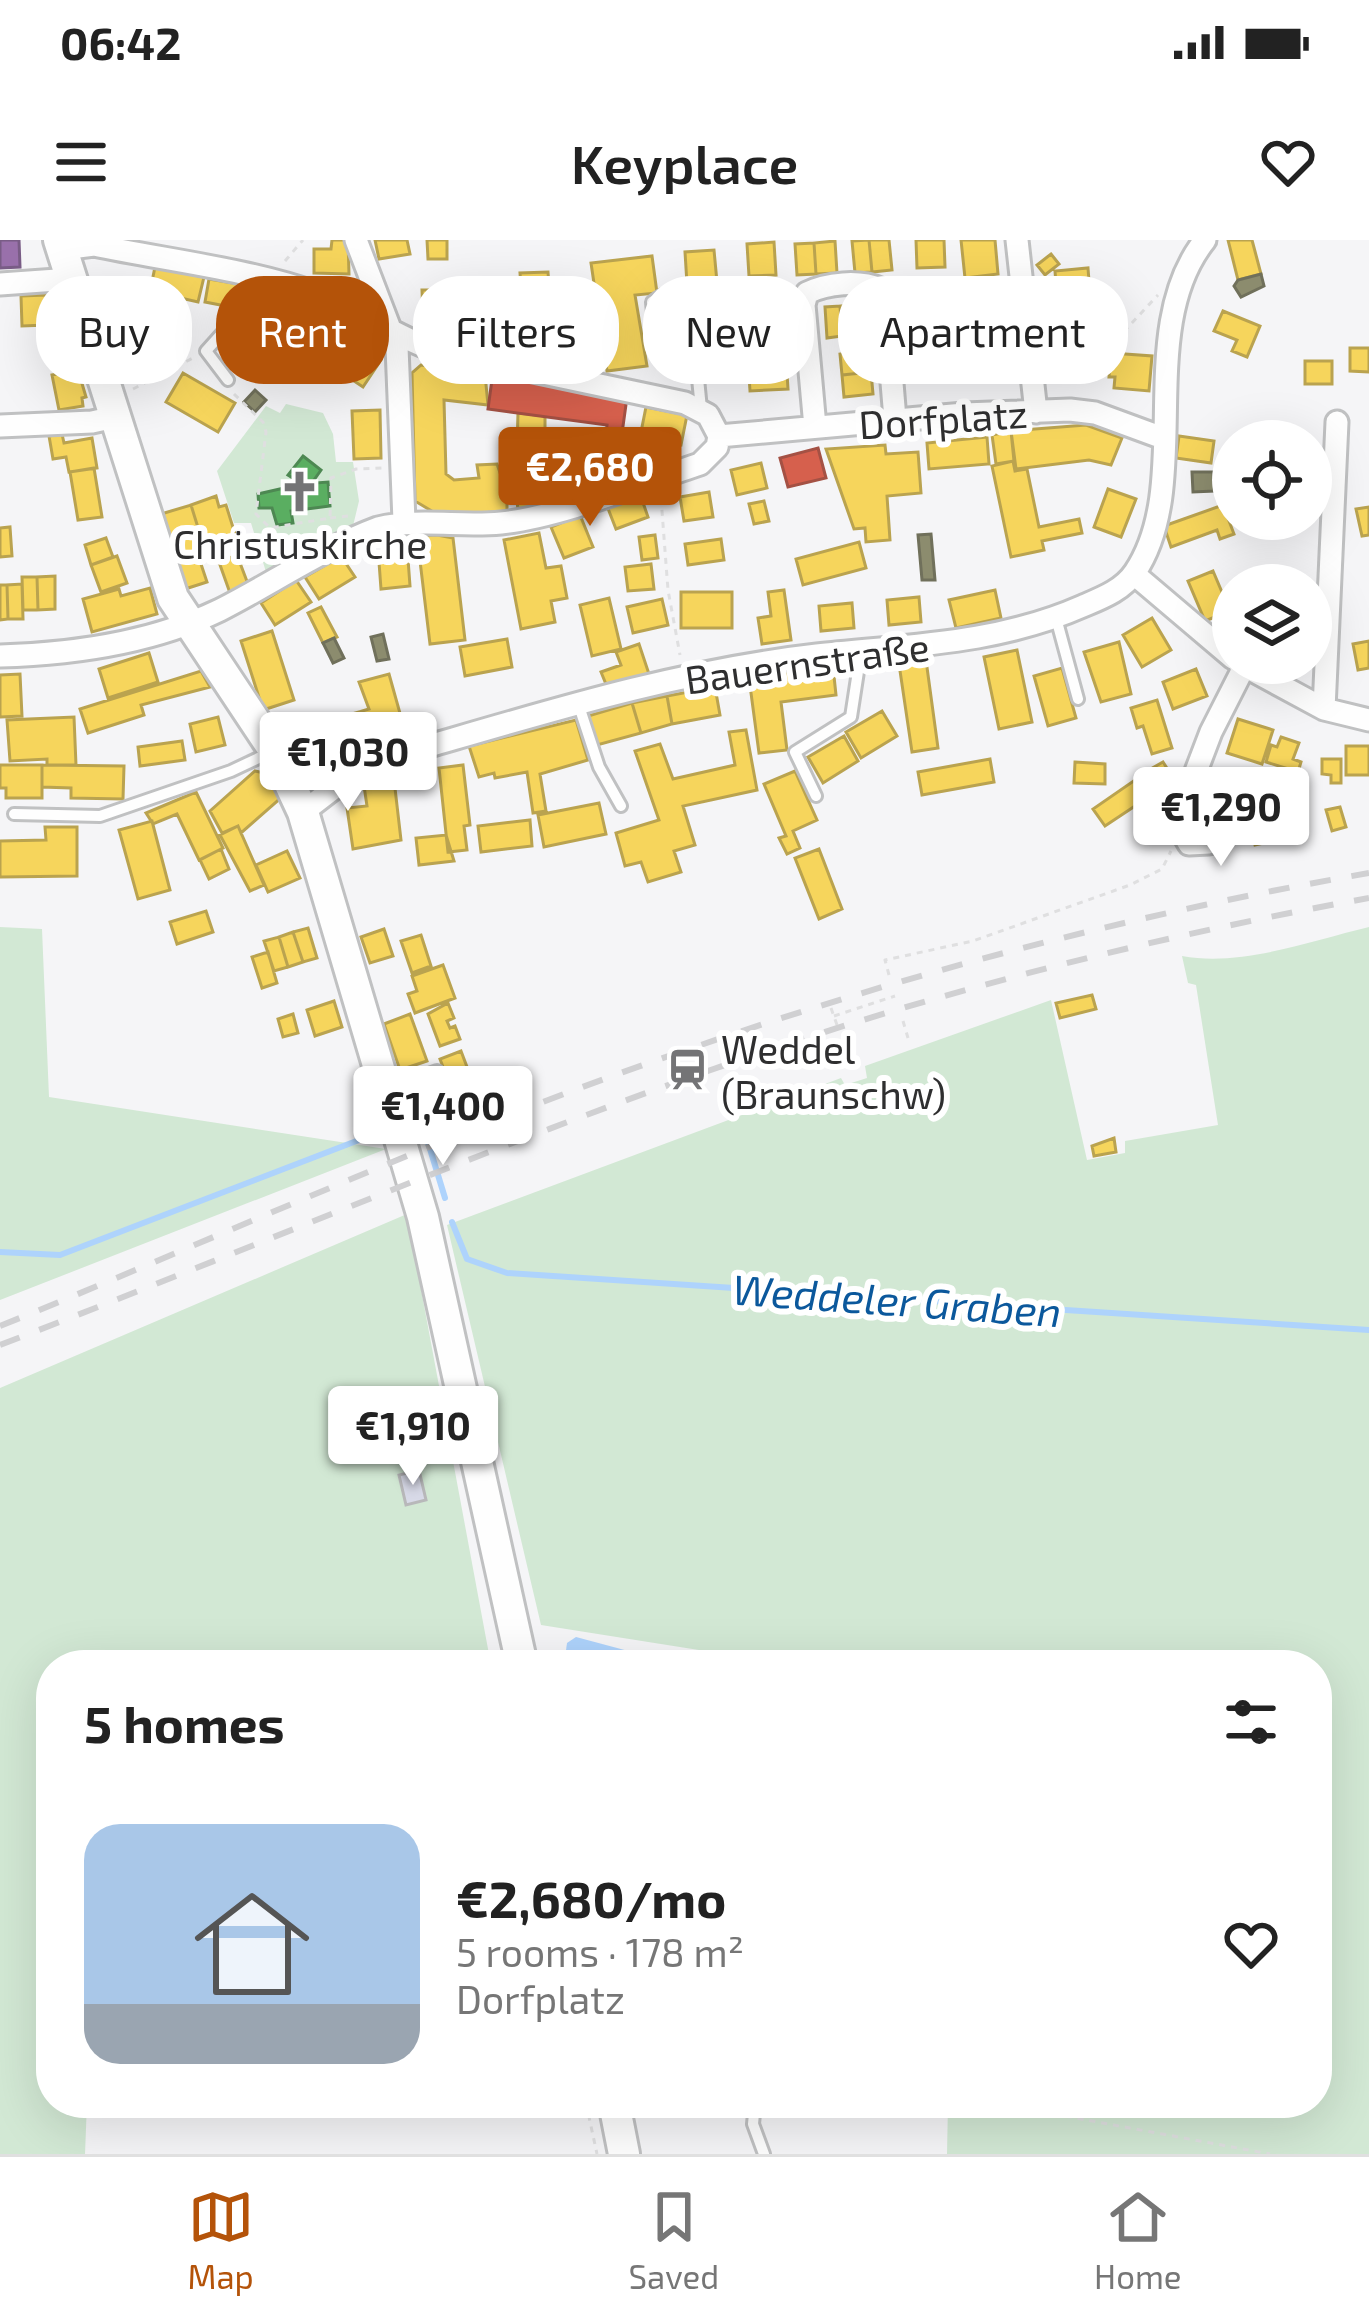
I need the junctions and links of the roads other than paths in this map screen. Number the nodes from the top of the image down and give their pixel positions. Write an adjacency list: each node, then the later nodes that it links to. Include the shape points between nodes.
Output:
1 (356, 240): 8 (street)
2 (1017, 240): 15 (street)
3 (1205, 240): 21 (street, via 1189,260 1172,311)
4 (64, 256): 5 (street, via 94,245); 6 (street); 13 (street)
5 (245, 276)
6 (0, 284)
7 (389, 328): 8 (street)
8 (392, 330): 14 (street, via 462,358); 22 (street)
9 (216, 340): 10 (lane, via 206,351)
10 (216, 364)
11 (698, 376): 11 (lane, via 690,297 663,293 652,302 656,334)
12 (699, 384): 14 (lane)
13 (112, 407): 18 (street, via 92,422); 25 (street, via 161,567)
14 (701, 409): 20 (street)
15 (1036, 412): 16 (street, Dorfplatz); 21 (street, Dorfplatz, via 1095,413)
16 (895, 419): 19 (street, Dorfplatz); 19 (street, via 880,289 819,287 804,305)
17 (1337, 422): 33 (street)
18 (0, 426)
19 (815, 427): 20 (street, Dorfplatz)
20 (719, 436): 22 (street, via 700,464 533,518)
21 (1163, 438): 23 (street, via 1154,526)
22 (404, 521): 25 (street, via 357,536)
23 (1134, 574): 24 (street, Bauernstraße); 26 (street)
24 (1056, 618): 27 (street, Bauernstraße, via 980,639); 31 (lane)
25 (188, 622): 28 (street, via 142,638); 35 (street)
26 (1212, 640)
27 (861, 652): 32 (street, Bauernstraße, via 765,662); 38 (lane, via 851,717 795,752)
28 (0, 656)
29 (1230, 684): 40 (street)
30 (1278, 684): 33 (street)
31 (1078, 699)
32 (578, 704): 36 (street, Bauernstraße); 39 (lane)
33 (1324, 709): 34 (street)
34 (1369, 719)
35 (274, 750): 37 (street); 42 (lane, via 100,816)
36 (347, 772): 37 (street, Bauernstraße); 41 (street, Bauernstraße)
37 (289, 780): 41 (street)
38 (816, 796)
39 (621, 806)
40 (1189, 810): 40 (street, via 1180,820 1183,839 1203,846 1217,822 1208,810)
41 (303, 812): 44 (street)
42 (14, 814)
43 (437, 1071): 44 (lane)
44 (387, 1089): 45 (street, via 437,1273)
45 (519, 1650)
46 (617, 2118): 48 (street)
47 (754, 2118): 49 (lane)
48 (624, 2154)
49 (764, 2154)

